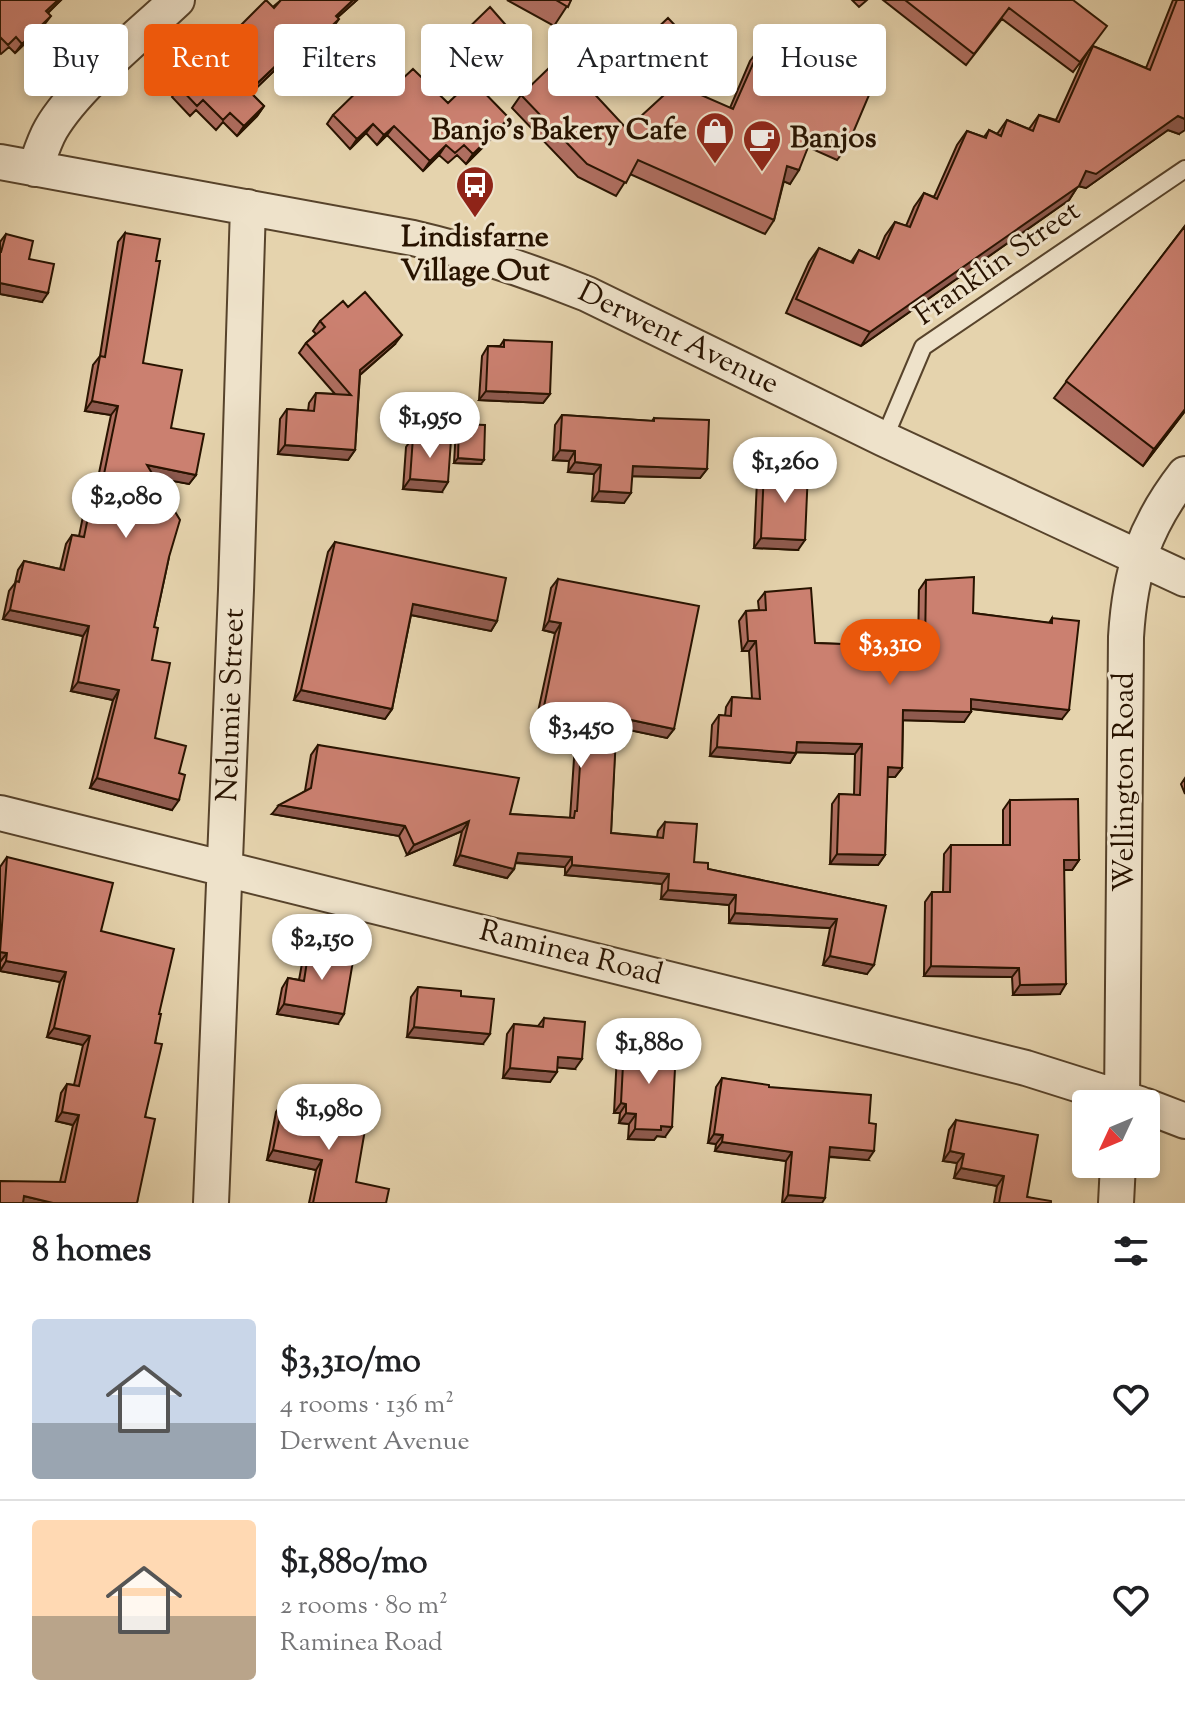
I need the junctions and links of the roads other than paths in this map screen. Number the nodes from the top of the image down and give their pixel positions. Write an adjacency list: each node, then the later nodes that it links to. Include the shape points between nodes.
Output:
1 (177, 0): 3 (street, via 60,116)
2 (0, 162): 3 (street, Derwent Avenue)
3 (35, 169): 5 (street, Derwent Avenue)
4 (1185, 169): 6 (lane, Franklin Street, via 923,347)
5 (248, 207): 6 (street, Derwent Avenue, via 413,238 540,274); 11 (street, Nelumie Street)
6 (884, 439): 8 (street, Derwent Avenue)
7 (1185, 474): 8 (street, Wellington Road, via 1162,506)
8 (1138, 557): 9 (street, Derwent Avenue); 13 (street, Wellington Road, via 1126,637)
9 (1185, 579)
10 (0, 813): 11 (street, Raminea Road)
11 (225, 870): 12 (street, Raminea Road, via 1026,1068); 17 (street, Nelumie Street)
12 (1093, 1090)
13 (1133, 1090)
14 (1160, 1112): 15 (street, Raminea Road)
15 (1185, 1121)
16 (1117, 1178): 18 (street)
17 (211, 1203)
18 (1116, 1203)

